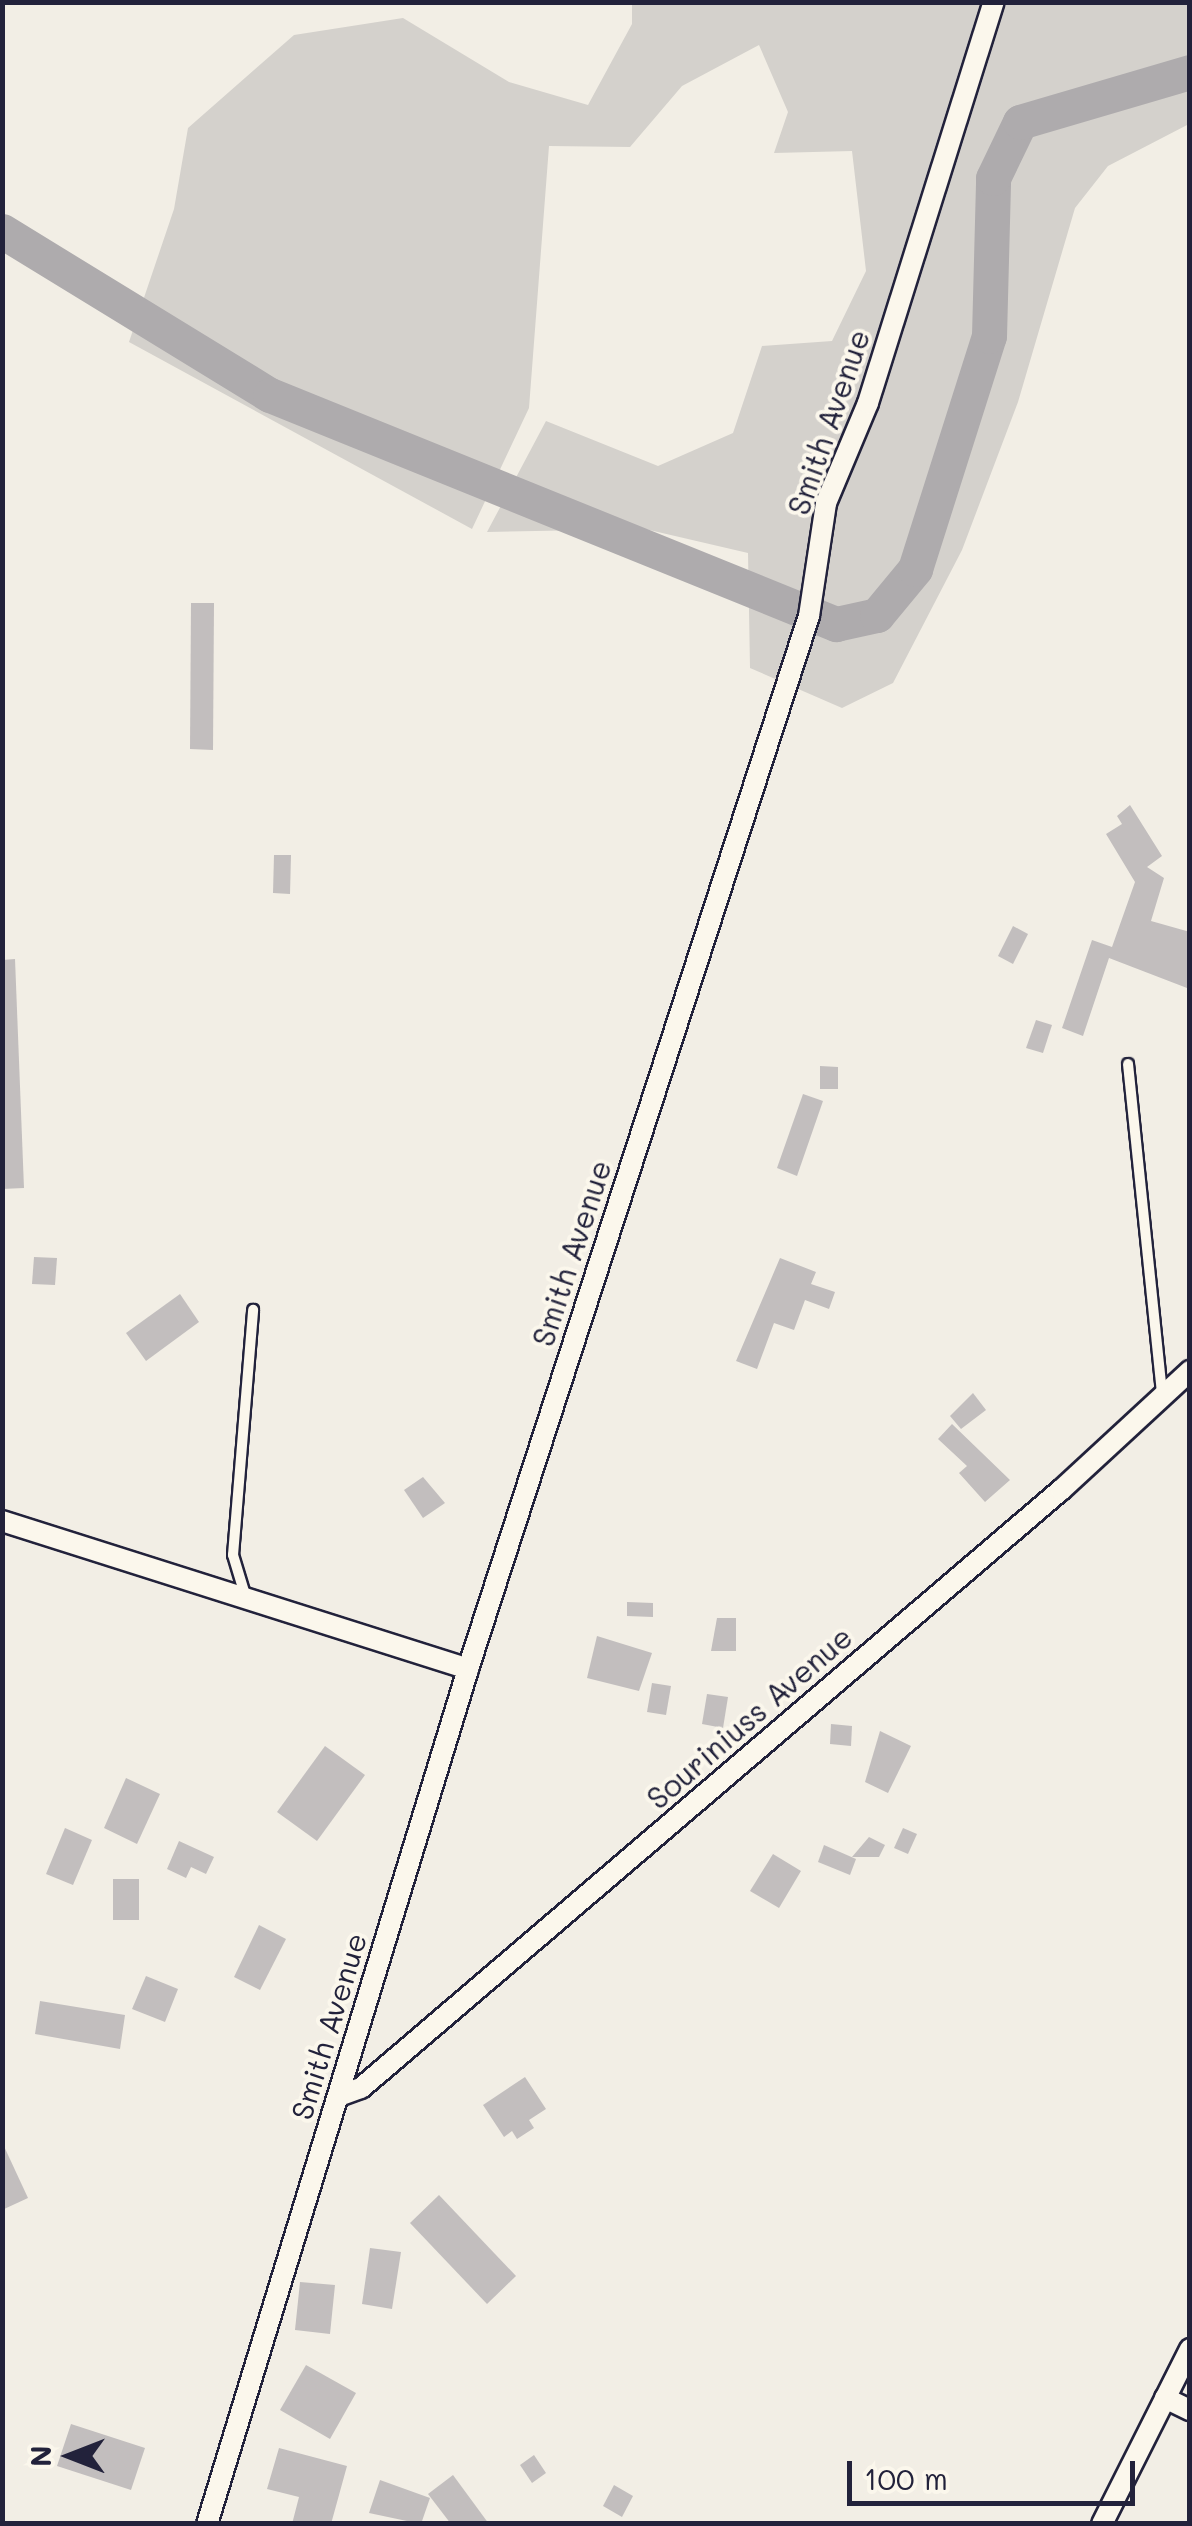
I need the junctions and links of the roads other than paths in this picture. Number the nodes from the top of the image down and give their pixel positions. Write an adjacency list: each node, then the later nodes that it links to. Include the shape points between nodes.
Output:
1 (994, 2): 8 (street, Smith Avenue, via 868,403 826,503 809,616)
2 (1128, 1064): 5 (lane)
3 (253, 1310): 7 (lane, via 233,1556)
4 (1190, 1371): 5 (street, Souriniuss Avenue)
5 (1162, 1394): 9 (street, Souriniuss Avenue, via 1061,1490 406,2050 361,2088)
6 (2, 1521): 7 (street)
7 (246, 1598): 8 (street)
8 (468, 1669): 9 (street, Smith Avenue)
9 (338, 2096): 13 (street, Smith Avenue)
10 (1190, 2349): 11 (street)
11 (1165, 2398): 12 (street); 14 (street)
12 (1190, 2410)
13 (207, 2524)
14 (1102, 2524)

